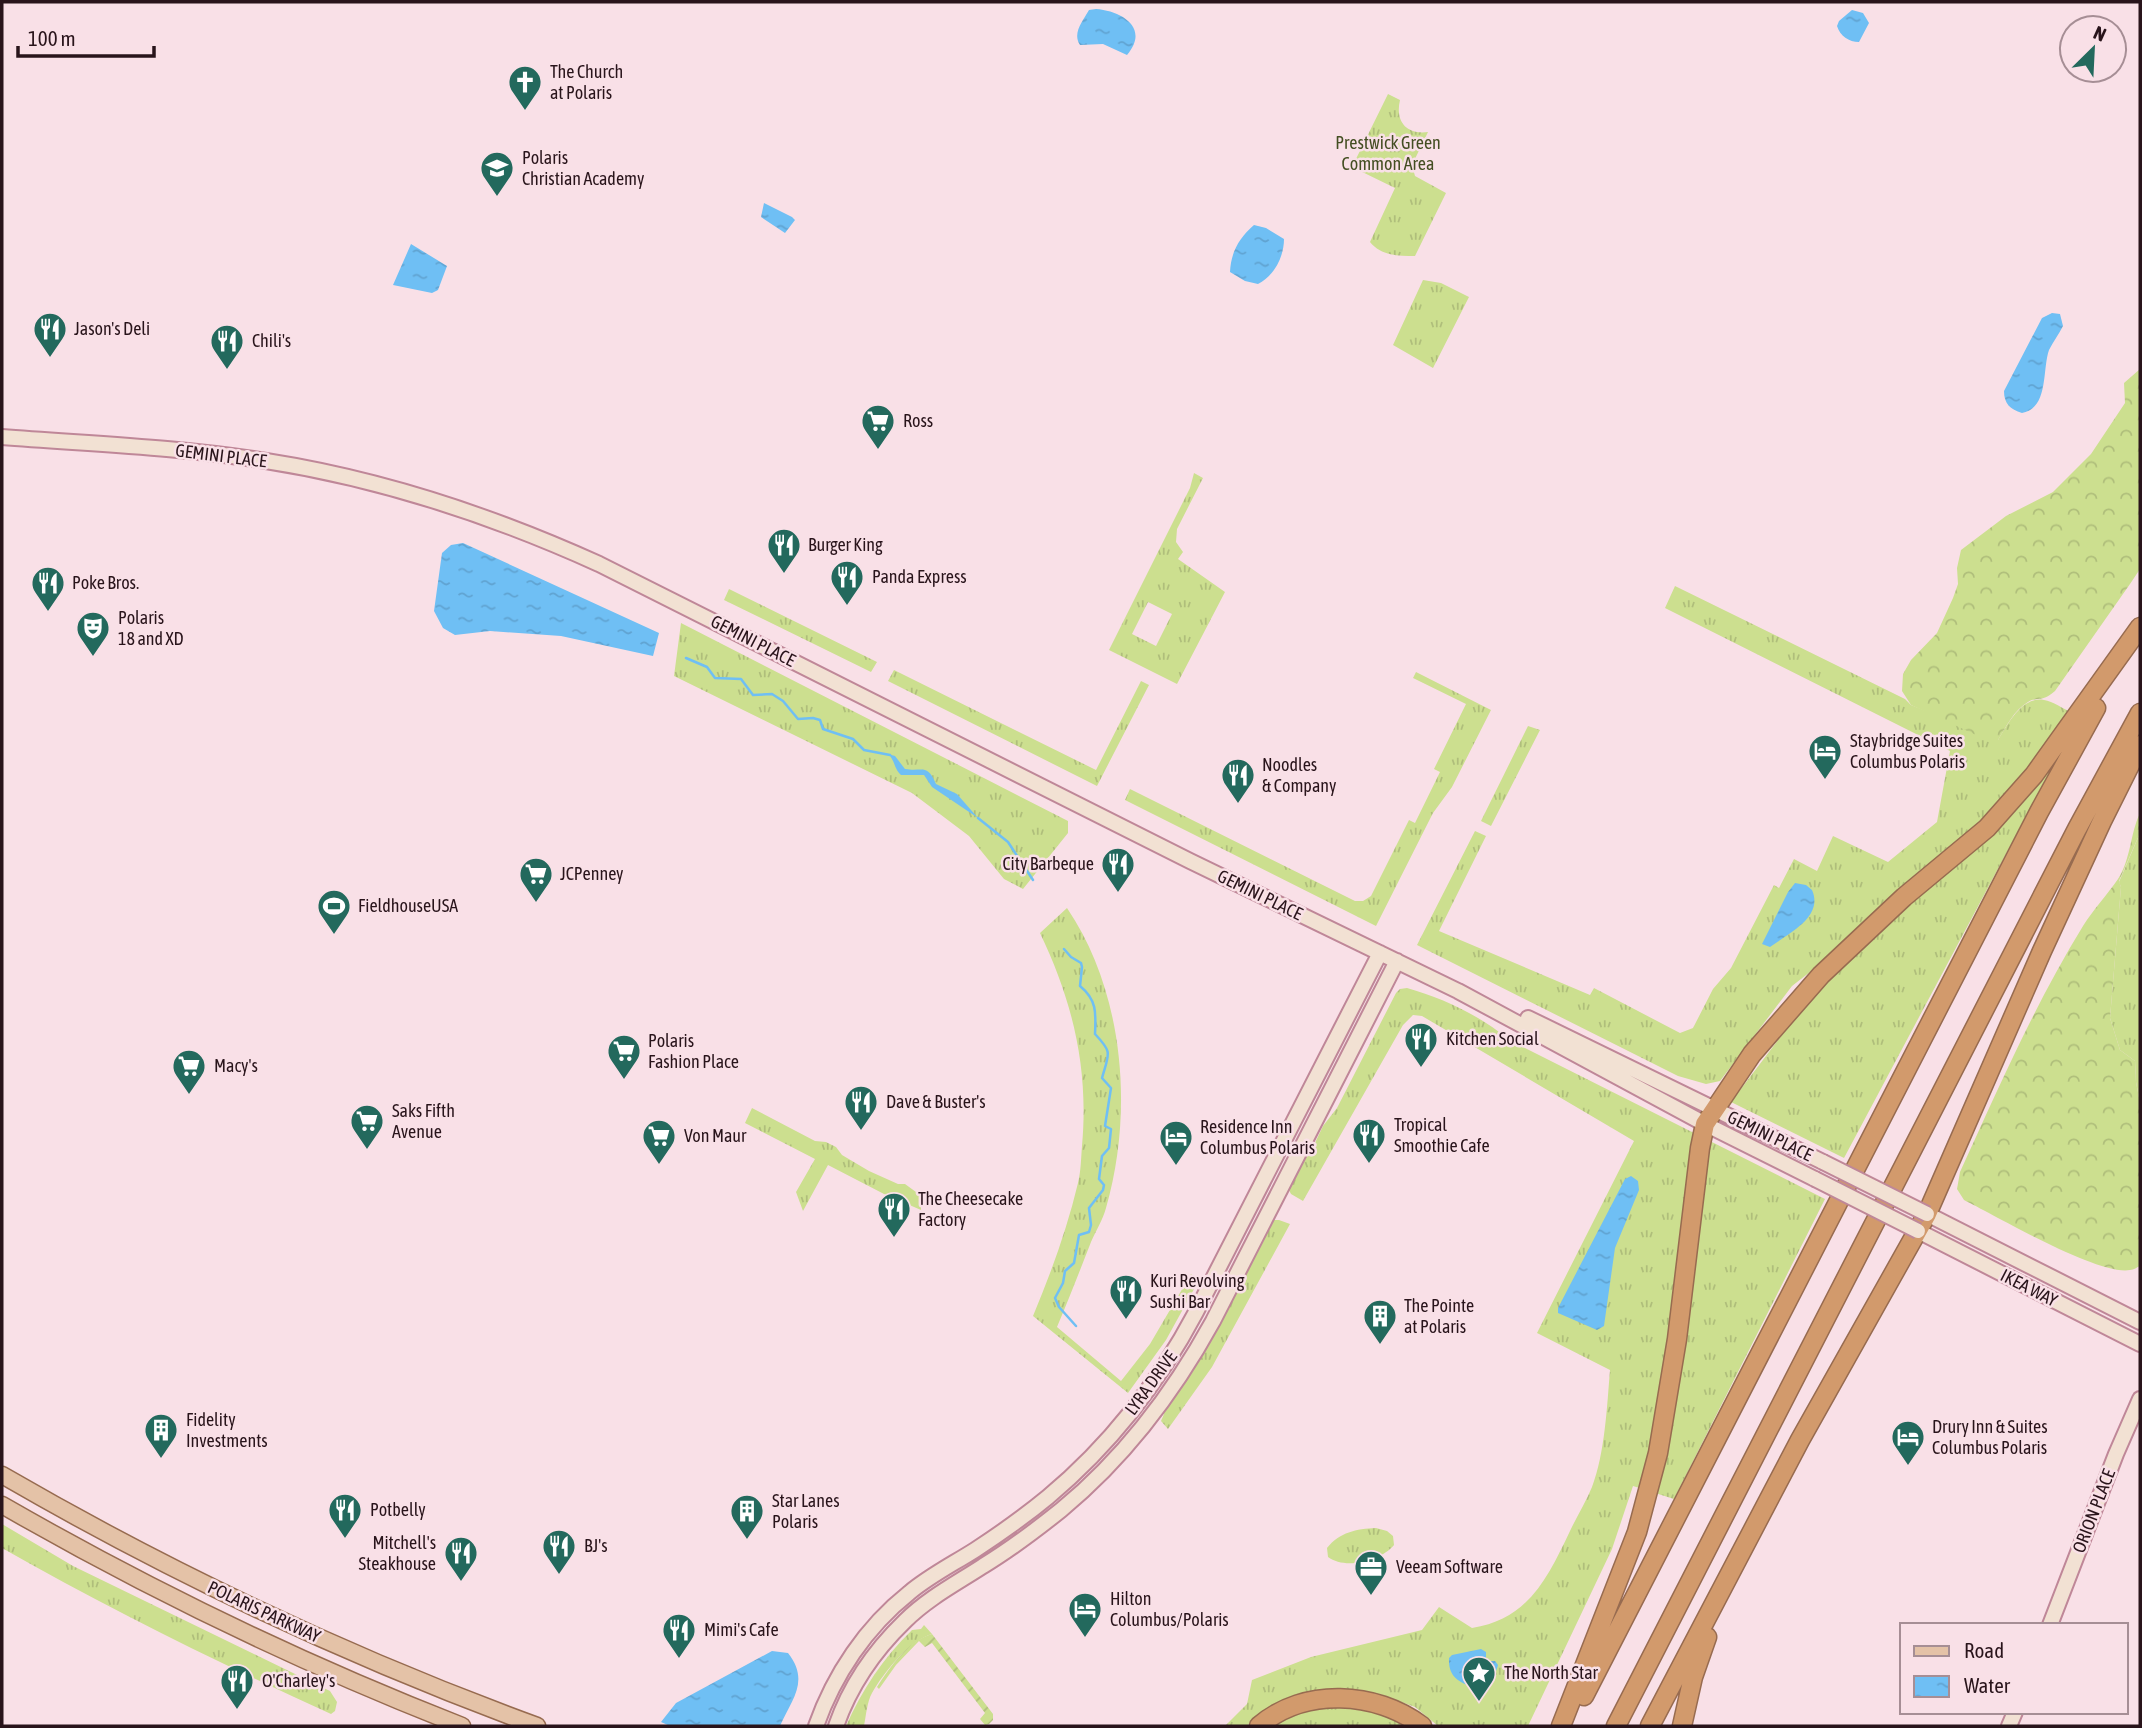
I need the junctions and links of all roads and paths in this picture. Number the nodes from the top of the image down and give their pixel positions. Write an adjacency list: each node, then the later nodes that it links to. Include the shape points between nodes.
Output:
1 (2, 437): 5 (main road, GEMINI PLACE, via 267,461 374,483 499,522 599,564)
2 (2140, 627): 7 (highway, via 2034,775 1995,820 1821,975 1752,1054); 24 (highway, via 2039,812)
3 (2140, 713): 25 (highway)
4 (2140, 745): 8 (highway, via 2042,951)
5 (1380, 953): 6 (main road, GEMINI PLACE); 19 (main road, LYRA DRIVE, via 1177,1349 1115,1431 1051,1494 892,1607 844,1668)
6 (1397, 961): 7 (main road, GEMINI PLACE); 20 (main road, LYRA DRIVE, via 1213,1321 1174,1385 1137,1434 1063,1508 905,1620 866,1667)
7 (1710, 1116): 8 (main road, GEMINI PLACE, bridge, via 1823,1162); 9 (main road, GEMINI PLACE, bridge, via 1815,1180); 23 (highway, via 1700,1148 1658,1453 1637,1532)
8 (1927, 1214): 9 (highway); 10 (main road, IKEA WAY)
9 (1918, 1231): 11 (main road, IKEA WAY); 15 (highway)
10 (2140, 1322)
11 (2140, 1344)
12 (2140, 1399): 16 (main road, ORION PLACE)
13 (2, 1475): 18 (main road, POLARIS PARKWAY, via 240,1601 365,1659)
14 (2, 1505): 17 (main road, POLARIS PARKWAY, via 251,1636)
15 (1733, 1568): 26 (highway); 27 (highway, via 1693,1676)
16 (2051, 1623)
17 (462, 1726)
18 (537, 1726)
19 (816, 1726)
20 (836, 1726)
21 (1259, 1726): 22 (highway, via 1296,1706 1325,1698 1384,1704)
22 (1422, 1726)
23 (1561, 1726)
24 (1568, 1726)
25 (1616, 1726)
26 (1650, 1726)
27 (1682, 1726)

